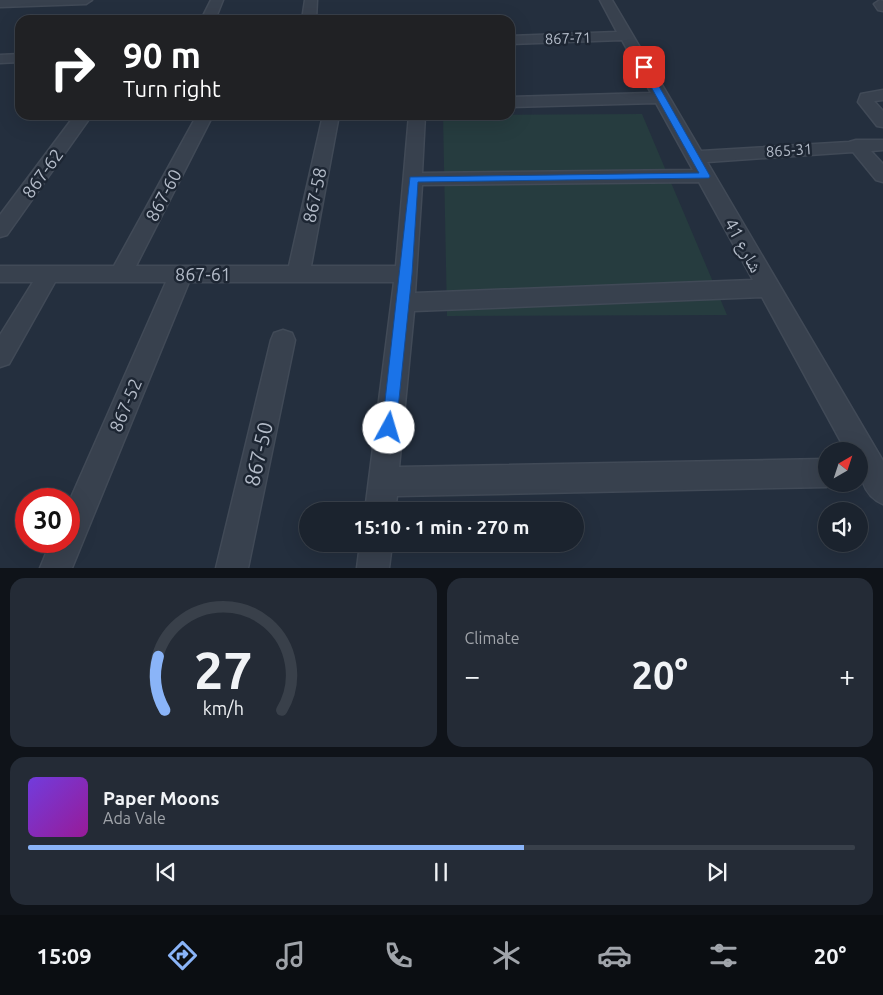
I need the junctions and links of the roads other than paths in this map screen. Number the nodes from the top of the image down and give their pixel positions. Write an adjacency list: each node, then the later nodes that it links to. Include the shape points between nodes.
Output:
1 (86, 0): 5 (street)
2 (216, 0): 6 (street)
3 (311, 0): 7 (street)
4 (606, 0): 8 (street, شارع 41)
5 (7, 2)
6 (210, 15)
7 (310, 15)
8 (626, 36): 9 (street, 867-71); 13 (street, شارع 41)
9 (515, 40)
10 (15, 59): 11 (street)
11 (1, 60)
12 (883, 95): 19 (street, via 867,97 866,102)
13 (662, 98): 14 (street); 22 (street, شارع 41)
14 (515, 102)
15 (80, 120): 26 (street, 867-62)
16 (202, 120): 29 (street, 867-60)
17 (330, 120): 31 (street, 867-58)
18 (417, 120): 25 (street)
19 (883, 122)
20 (856, 145): 21 (street, 865-31); 22 (street, 865-31); 24 (street)
21 (883, 145)
22 (695, 156): 23 (street, شارع 41)
23 (706, 176): 25 (street); 33 (street, شارع 41)
24 (883, 176)
25 (414, 179): 32 (street)
26 (0, 230)
27 (0, 274): 28 (street, 867-61)
28 (49, 274): 29 (street, 867-61); 36 (street)
29 (121, 274): 30 (street, 867-61)
30 (181, 274): 31 (street, 867-61); 41 (street, 867-52)
31 (298, 274): 32 (street, 867-61)
32 (406, 274): 34 (street)
33 (769, 288): 34 (street); 38 (street, شارع 41)
34 (403, 302): 39 (street)
35 (283, 340): 45 (street, 867-50)
36 (0, 357)
37 (818, 473): 39 (street)
38 (872, 478)
39 (383, 482): 40 (street)
40 (381, 502)
41 (80, 511)
42 (375, 552): 46 (street)
43 (62, 553): 44 (street)
44 (56, 568)
45 (232, 568)
46 (374, 568)

